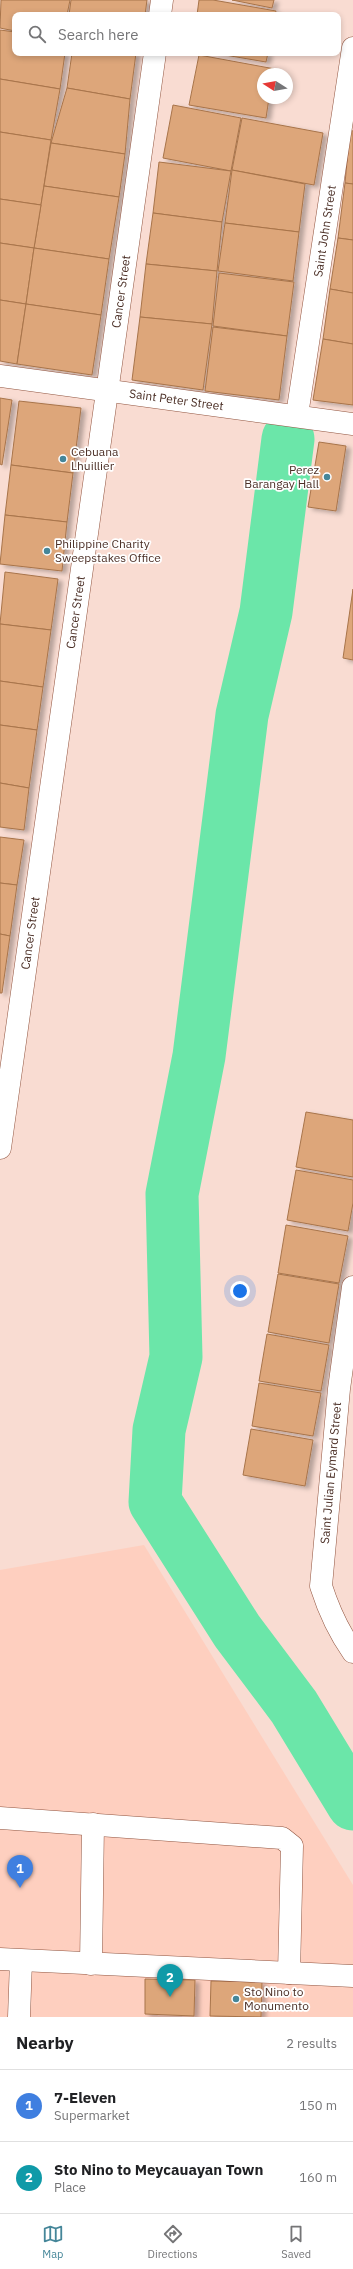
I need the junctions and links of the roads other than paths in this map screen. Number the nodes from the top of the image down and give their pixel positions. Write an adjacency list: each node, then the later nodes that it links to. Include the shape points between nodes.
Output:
1 (162, 0): 2 (street)
2 (160, 12)
3 (353, 48): 7 (street, Saint John Street)
4 (155, 56): 6 (street, Cancer Street)
5 (0, 376): 6 (street, Saint Peter Street)
6 (108, 392): 7 (street, Saint Peter Street); 9 (street, Cancer Street)
7 (297, 415): 8 (street, Saint Peter Street)
8 (353, 424)
9 (0, 1148)
10 (353, 1287): 11 (street, Saint Julian Eymard Street)
11 (346, 1388): 12 (street, Saint Julian Eymard Street, via 321,1586 338,1631)
12 (353, 1652)
13 (0, 1818): 14 (street)
14 (93, 1824): 16 (street); 17 (street, via 282,1838 292,1846)
15 (10, 1960): 16 (street); 19 (street)
16 (91, 1964): 17 (street, via 181,1974)
17 (289, 1973): 18 (street)
18 (353, 1976)
19 (19, 2017)

